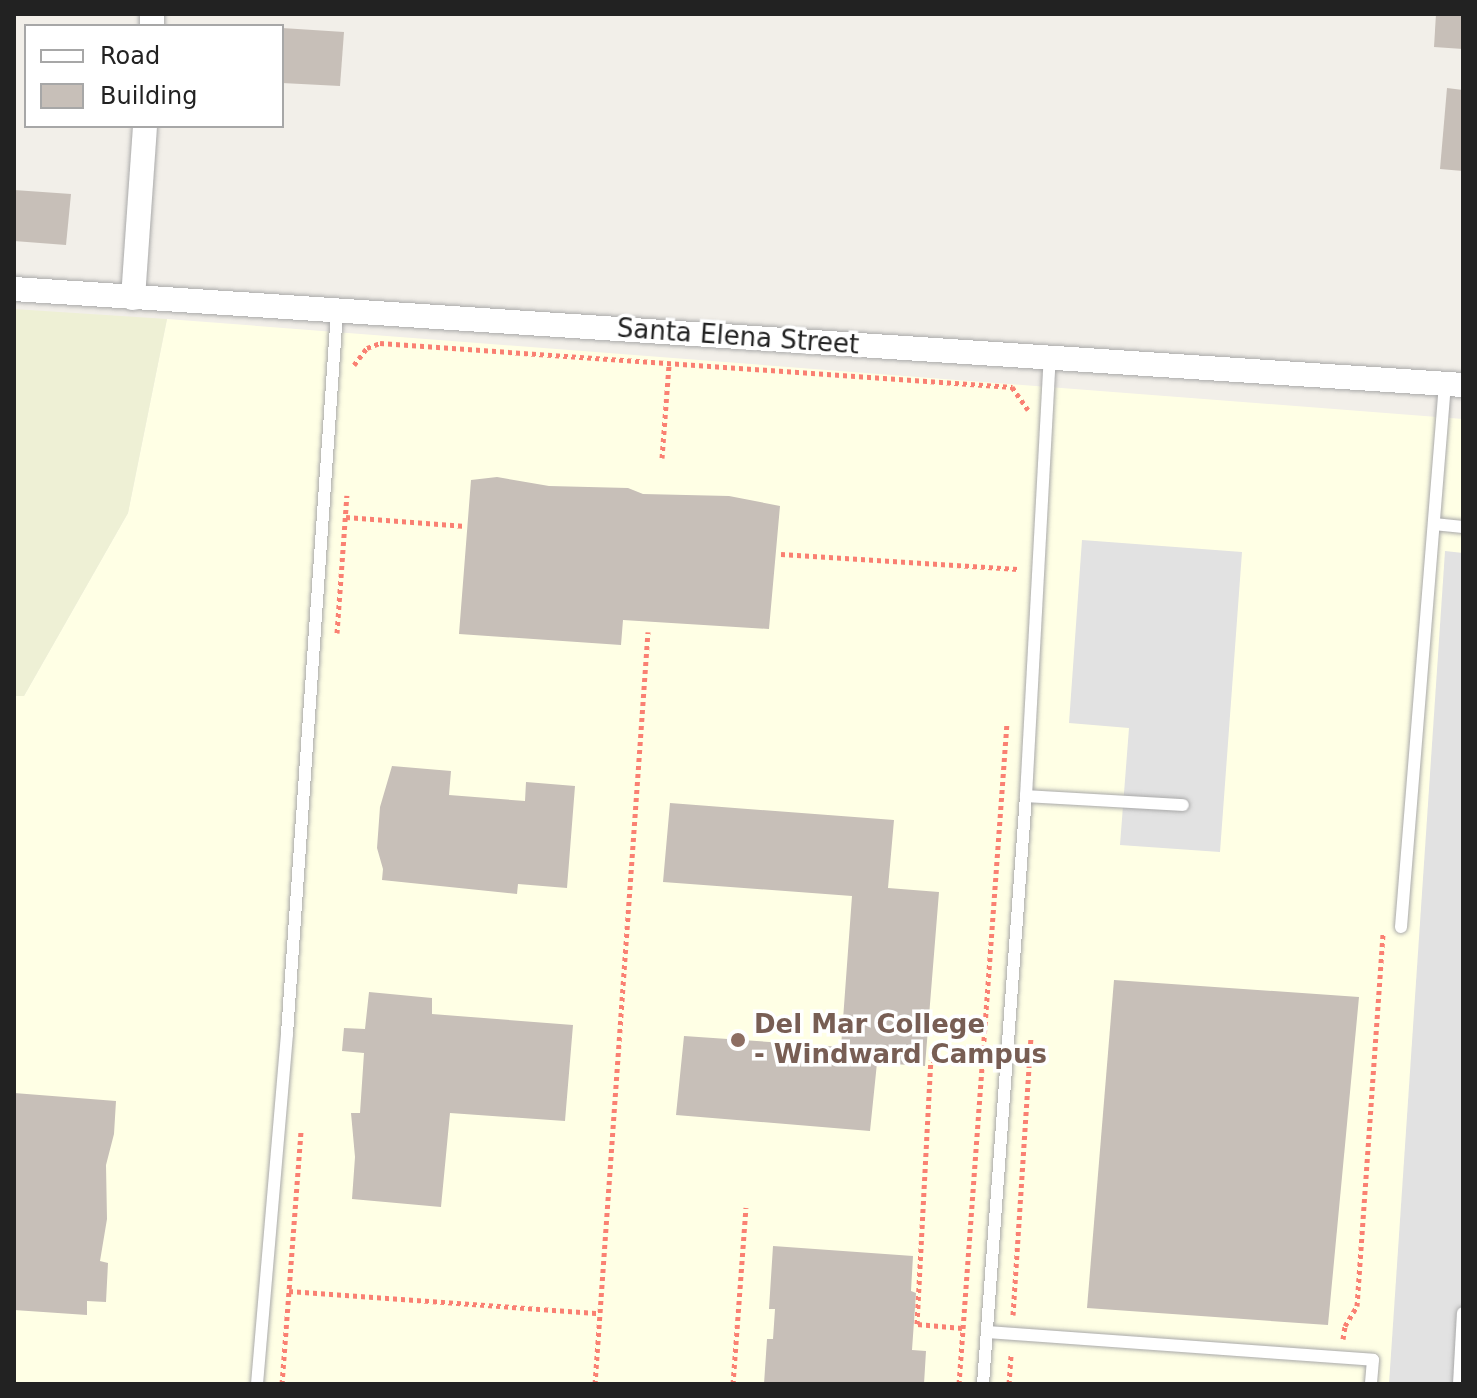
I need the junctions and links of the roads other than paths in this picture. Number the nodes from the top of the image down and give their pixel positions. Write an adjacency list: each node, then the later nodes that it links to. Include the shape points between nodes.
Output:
1 (145, 128): 3 (street)
2 (14, 289): 3 (street, Santa Elena Street)
3 (133, 298): 4 (street, Santa Elena Street)
4 (337, 311): 5 (street, Santa Elena Street); 14 (lane)
5 (1050, 358): 6 (street, Santa Elena Street); 9 (lane)
6 (1454, 384): 7 (lane)
7 (1434, 524): 8 (lane); 11 (lane)
8 (1463, 527)
9 (1026, 796): 10 (lane); 13 (lane)
10 (1183, 805)
11 (1401, 927)
12 (1463, 1313): 17 (lane)
13 (987, 1332): 15 (lane); 16 (lane, via 1373,1360)
14 (257, 1384)
15 (983, 1384)
16 (1371, 1384)
17 (1459, 1384)

